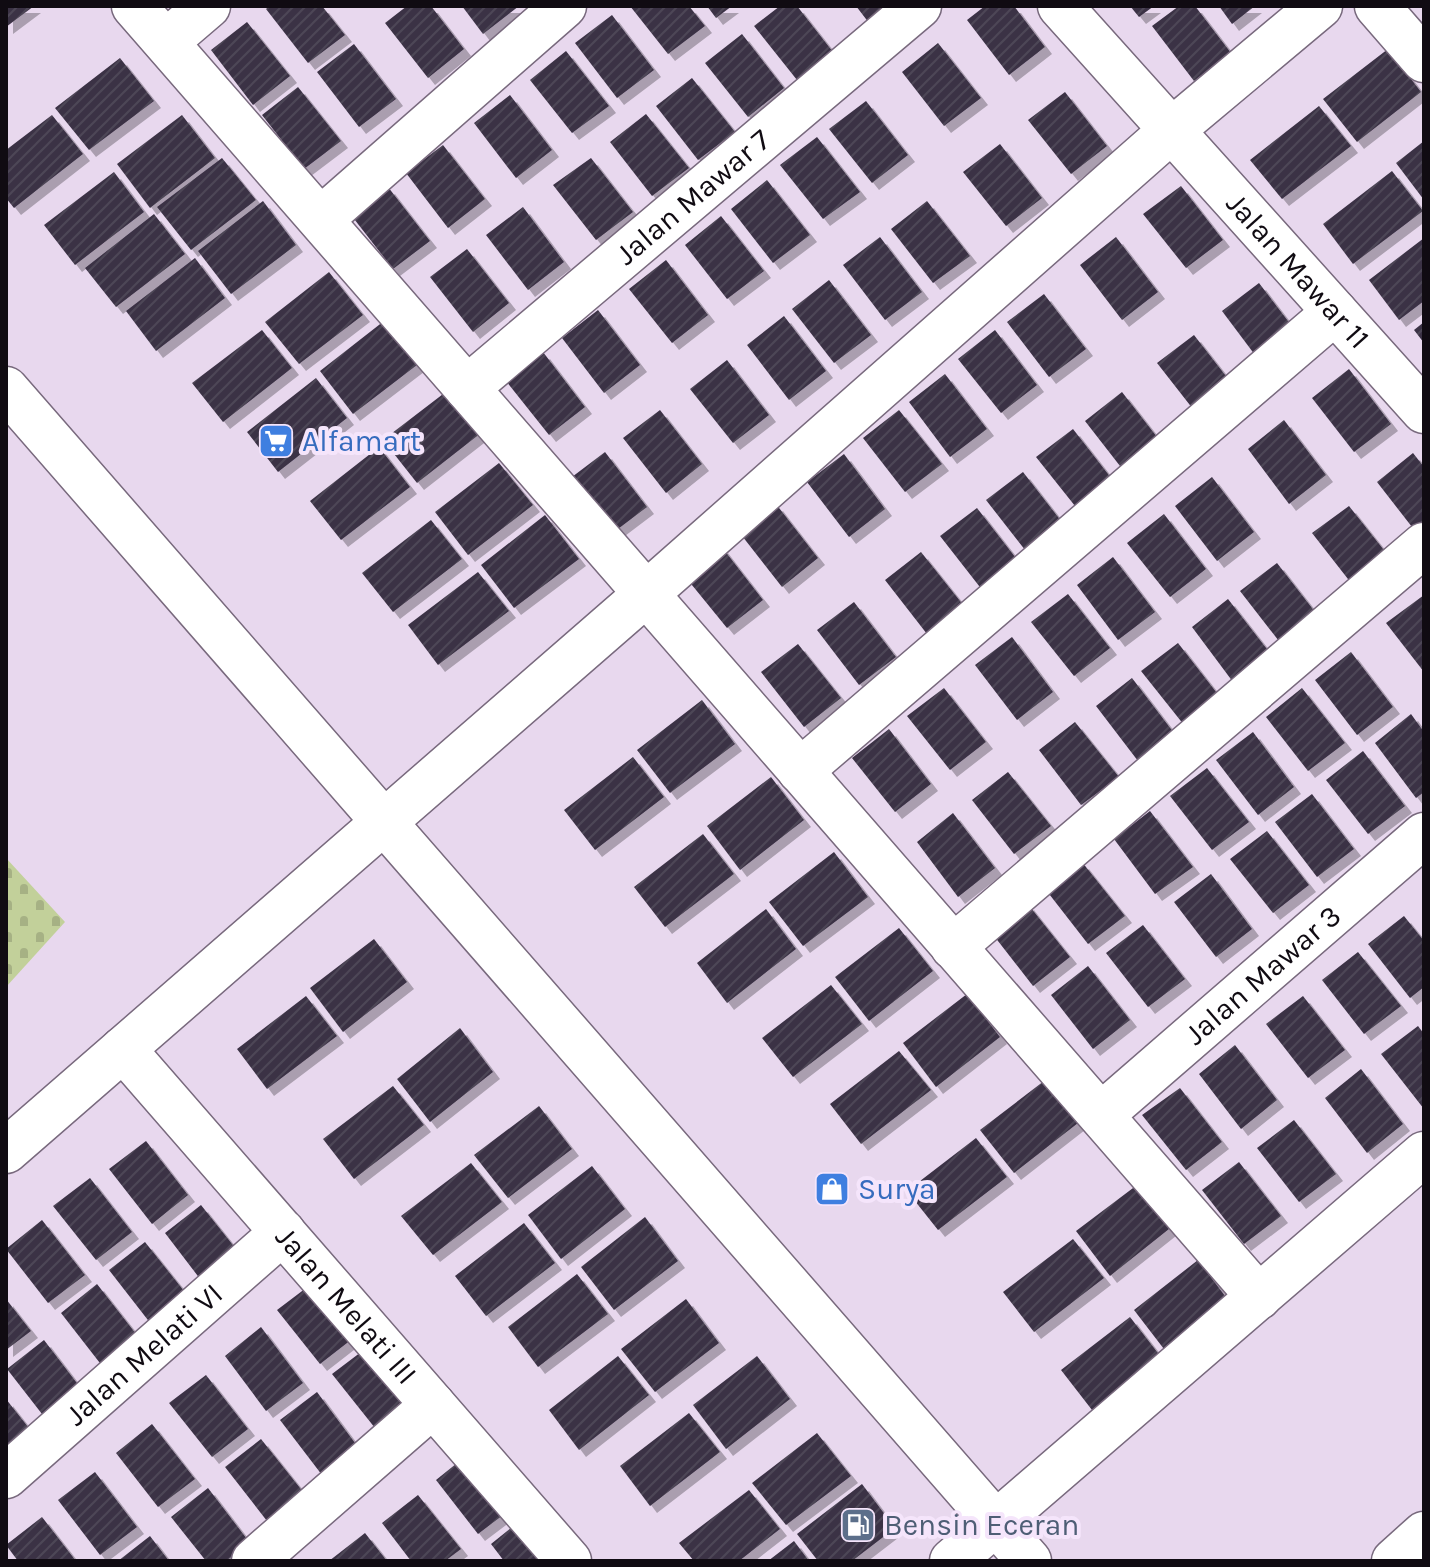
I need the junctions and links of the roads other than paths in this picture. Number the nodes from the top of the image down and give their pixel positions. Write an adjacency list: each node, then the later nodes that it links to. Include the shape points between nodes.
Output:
1 (134, 6): 8 (street)
2 (208, 6): 8 (street)
3 (564, 6): 11 (street)
4 (919, 6): 13 (street, Jalan Mawar 7)
5 (1060, 6): 10 (street, Jalan Mawar 11)
6 (1320, 6): 10 (street)
7 (1377, 6): 9 (street)
8 (166, 42): 11 (street)
9 (1424, 60)
10 (1172, 130): 12 (street, Jalan Mawar 11); 17 (street)
11 (321, 219): 13 (street)
12 (1335, 312): 15 (street, Jalan Mawar 11); 18 (street)
13 (467, 388): 17 (street)
14 (6, 389): 19 (street)
15 (1424, 411)
16 (1424, 545): 21 (street)
17 (646, 594): 18 (street); 19 (street)
18 (800, 771): 21 (street)
19 (384, 822): 22 (street); 30 (street)
20 (1424, 835): 23 (street, Jalan Mawar 3)
21 (953, 947): 23 (street)
22 (123, 1049): 24 (street); 26 (street, Jalan Melati III)
23 (1101, 1115): 27 (street)
24 (6, 1151)
25 (1424, 1154): 27 (street)
26 (283, 1232): 28 (street, Jalan Melati III); 29 (street, Jalan Melati VI)
27 (1259, 1297): 30 (street)
28 (433, 1405): 32 (street); 33 (street, Jalan Melati III)
29 (6, 1476)
30 (995, 1523): 34 (street); 35 (street)
31 (1424, 1534): 36 (street)
32 (254, 1561)
33 (569, 1561)
34 (952, 1561)
35 (1029, 1561)
36 (1394, 1561)

